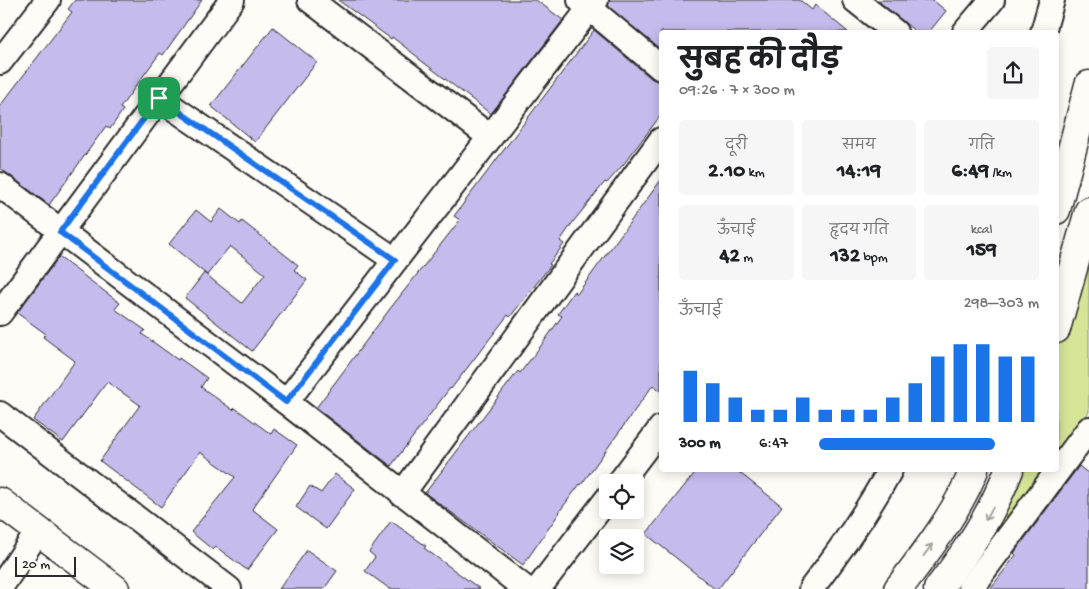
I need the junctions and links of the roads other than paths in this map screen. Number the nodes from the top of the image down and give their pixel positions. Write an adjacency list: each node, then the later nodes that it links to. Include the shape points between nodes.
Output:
1 (48, 0): 11 (street)
2 (232, 0): 14 (street)
3 (310, 0): 15 (street)
4 (855, 0): 8 (street)
5 (992, 0): 9 (street)
6 (1052, 0): 10 (street)
7 (589, 2): 12 (street); 15 (street)
8 (892, 30)
9 (968, 30)
10 (1044, 30)
11 (0, 62)
12 (659, 66)
13 (1089, 85): 18 (street)
14 (159, 98): 20 (street); 21 (street)
15 (490, 137): 21 (street)
16 (659, 143): 34 (street)
17 (0, 185): 20 (street)
18 (1059, 199)
19 (1089, 211): 23 (street)
20 (60, 232): 22 (street); 24 (street)
21 (395, 260): 24 (street)
22 (0, 313)
23 (1059, 318)
24 (286, 402): 34 (street)
25 (0, 414): 40 (street)
26 (1089, 429): 28 (street)
27 (659, 431): 33 (street)
28 (1059, 469)
29 (889, 472): 43 (street, via 837,555)
30 (973, 472): 44 (street, one-way to 30, via 942,532)
31 (1008, 472): 45 (street, one-way to 45, via 997,500 968,550)
32 (1057, 472): 46 (street)
33 (626, 474)
34 (402, 494): 41 (street)
35 (0, 502): 37 (street)
36 (599, 510): 42 (street)
37 (39, 530): 38 (street); 39 (street)
38 (3, 585)
39 (115, 589)
40 (229, 589)
41 (526, 589)
42 (538, 589)
43 (811, 589)
44 (898, 589)
45 (938, 589)
46 (970, 589)

